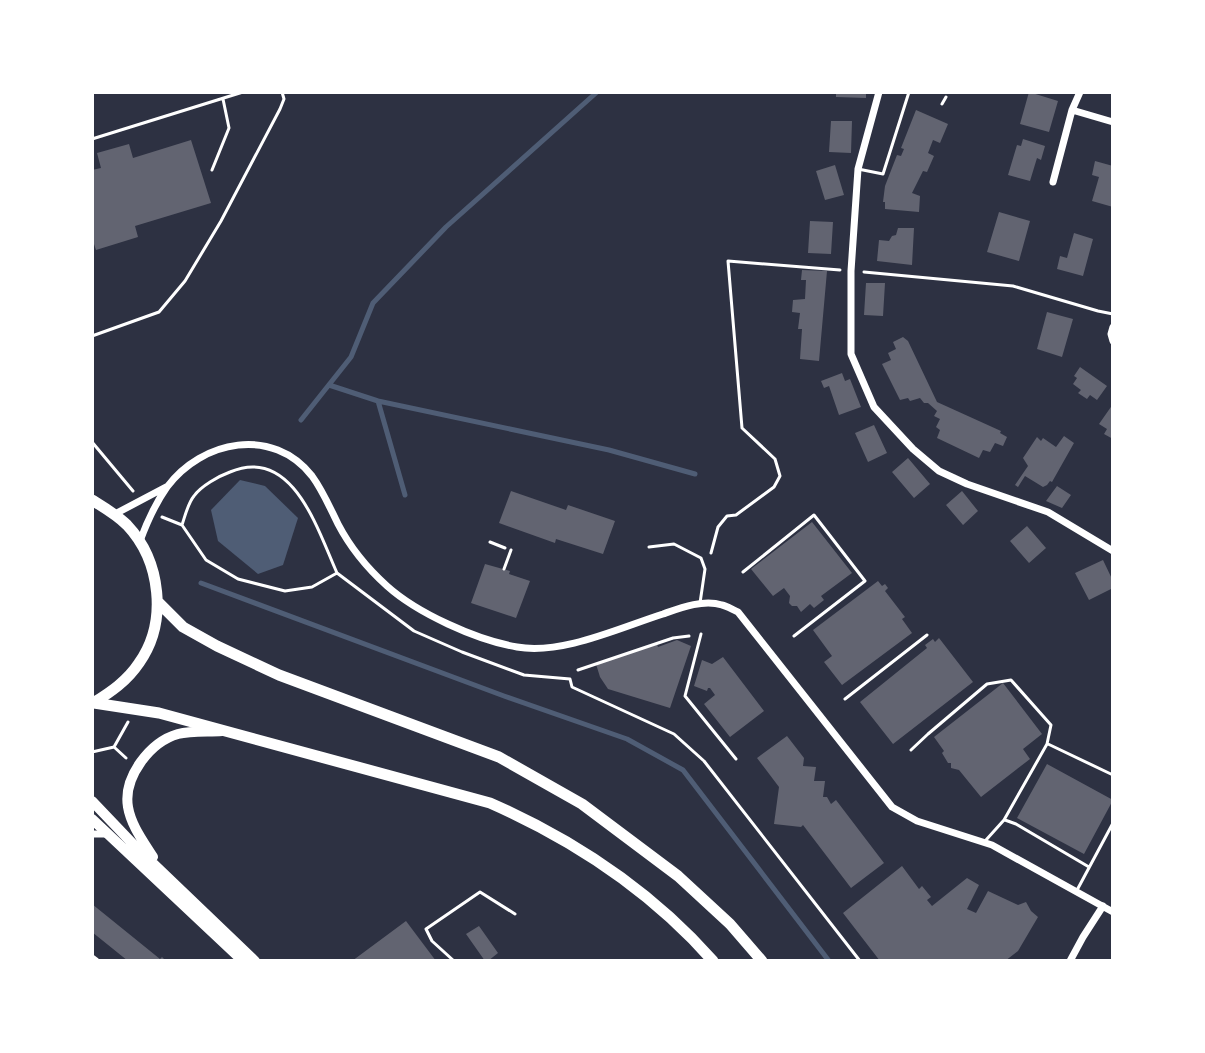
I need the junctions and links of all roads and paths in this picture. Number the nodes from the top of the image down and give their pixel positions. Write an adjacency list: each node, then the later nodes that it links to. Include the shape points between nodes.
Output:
1 (243, 92): 7 (lane)
2 (282, 92): 18 (path, via 280,109 185,281 159,312)
3 (879, 92): 12 (street)
4 (909, 92): 12 (lane, via 883,174)
5 (1080, 92): 9 (street)
6 (946, 97): 8 (path)
7 (223, 99): 11 (lane); 13 (lane, via 229,128)
8 (942, 104)
9 (1072, 110): 10 (street); 14 (street)
10 (1113, 122)
11 (92, 139)
12 (858, 169): 15 (street)
13 (212, 170)
14 (1053, 182)
15 (851, 271): 16 (path, via 1013,286); 32 (street, via 851,354 874,407 913,449 939,471 1048,512); 33 (path, via 728,261 742,428 775,459 780,476 774,487 727,516)
16 (1113, 314)
17 (1113, 327): 19 (street)
18 (92, 336)
19 (1113, 341)
20 (92, 442): 23 (path)
21 (168, 486): 23 (street); 24 (street); 37 (street, via 185,468 222,448 278,448 311,475 355,551 388,588 483,639 519,648 560,648)
22 (92, 500): 25 (main road)
23 (140, 501): 25 (street)
24 (152, 511): 26 (path); 27 (street)
25 (115, 514): 27 (main road)
26 (182, 525): 26 (path, via 194,496 218,477 239,467 268,468 293,486 311,511 337,573 312,587 285,591 238,579 206,560)
27 (140, 541): 36 (main road, via 153,570)
28 (490, 542): 30 (path)
29 (649, 547): 37 (lane, via 674,544 701,558 705,569)
30 (505, 548)
31 (511, 550): 34 (path)
32 (1113, 551)
33 (711, 553)
34 (504, 569)
35 (743, 572): 40 (lane, via 814,515 865,581)
36 (158, 602): 44 (main road, via 153,633 140,662 120,686); 71 (main road, via 183,627 217,646 279,675 499,757 582,804 678,876)
37 (700, 603): 60 (street, via 738,612 892,807)
38 (701, 634): 41 (path, via 673,638); 51 (lane, via 685,696)
39 (927, 635): 43 (lane)
40 (794, 636)
41 (578, 670)
42 (570, 679): 72 (path, via 572,687 674,734 704,761)
43 (845, 699)
44 (93, 703): 46 (main road)
45 (131, 715): 48 (path)
46 (228, 731): 52 (main road, via 180,733 165,739); 70 (main road, via 490,803 526,819 648,897)
47 (1047, 744): 49 (lane, via 1051,725 1011,680 987,684); 53 (lane); 56 (lane)
48 (114, 747): 50 (path); 52 (path)
49 (911, 750)
50 (92, 752)
51 (736, 759)
52 (137, 768): 62 (main road, via 127,804 132,823)
53 (1113, 775)
54 (92, 801): 62 (main road)
55 (92, 819): 59 (main road)
56 (1004, 820): 60 (lane); 61 (lane)
57 (1113, 823): 61 (lane)
58 (92, 834): 59 (street)
59 (108, 834): 67 (main road)
60 (984, 843): 63 (street)
61 (1089, 867): 63 (lane)
62 (160, 869): 68 (main road)
63 (1076, 892): 64 (street)
64 (1103, 906): 65 (street); 73 (street)
65 (1113, 912)
66 (515, 914): 69 (lane, via 480,892 426,929)
67 (243, 961)
68 (255, 961)
69 (454, 961)
70 (713, 961)
71 (762, 961)
72 (860, 961)
73 (1070, 961)

